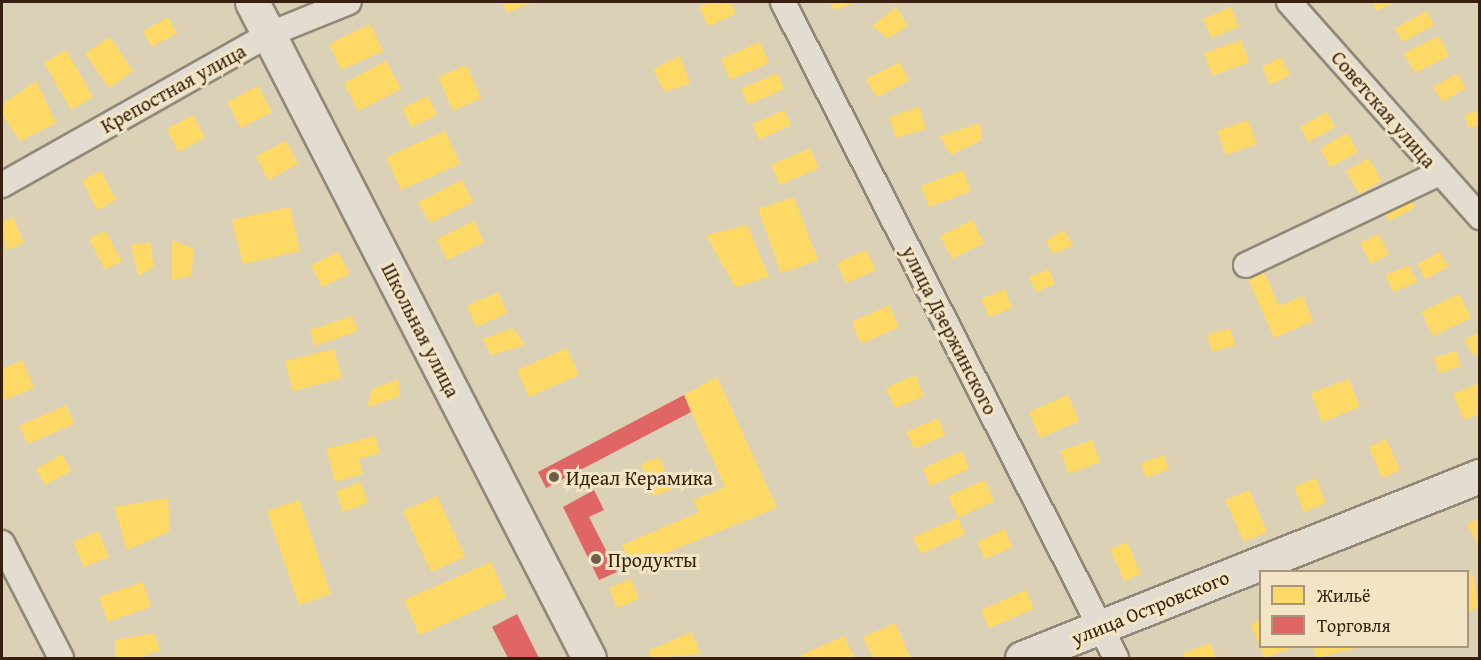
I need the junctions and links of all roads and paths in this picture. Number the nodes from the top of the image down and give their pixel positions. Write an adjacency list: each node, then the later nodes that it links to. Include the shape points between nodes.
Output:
1 (252, 2): 5 (street, Школьная улица)
2 (349, 2): 5 (street, Крепостная улица)
3 (783, 2): 12 (street, улица Дзержинского)
4 (1288, 2): 6 (street, Советская улица)
5 (270, 34): 7 (street, Крепостная улица); 14 (street, Школьная улица)
6 (1440, 173): 8 (street, Советская улица); 9 (street)
7 (2, 185)
8 (1479, 217)
9 (1246, 266)
10 (1479, 476): 12 (street, улица Островского)
11 (2, 543): 13 (street)
12 (1101, 626): 15 (street, улица Островского); 16 (street, улица Дзержинского)
13 (61, 658)
14 (589, 658)
15 (1022, 658)
16 (1116, 658)

